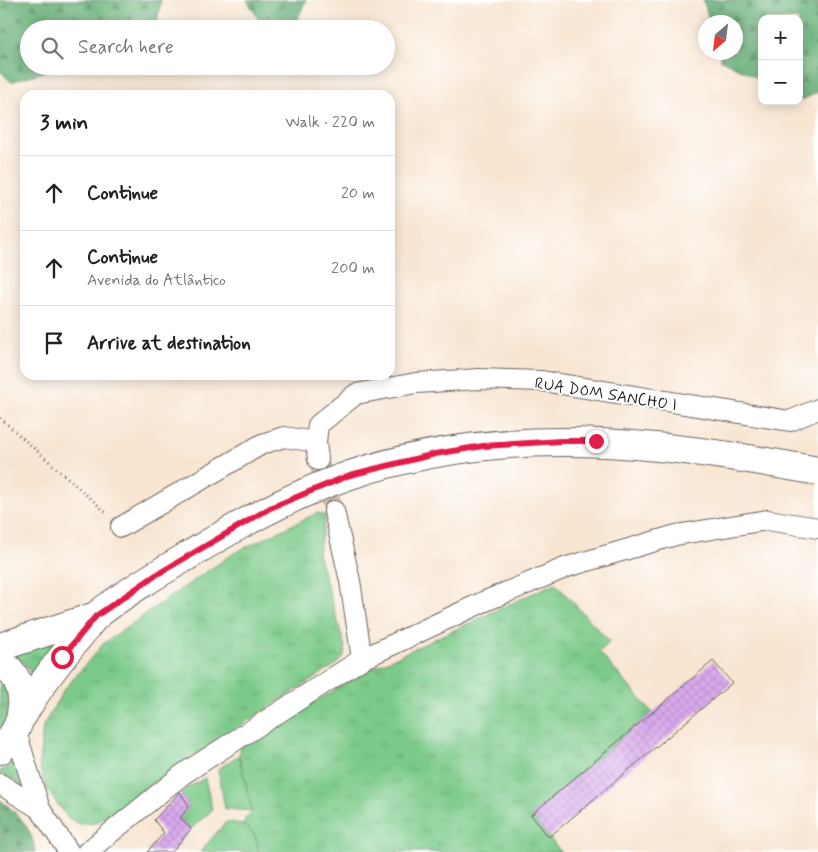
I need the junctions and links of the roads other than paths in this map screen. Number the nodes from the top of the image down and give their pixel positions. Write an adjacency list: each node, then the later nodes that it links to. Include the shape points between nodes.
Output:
1 (818, 409): 4 (street, RUA DOM SANCHO I, via 790,421 542,381 416,383 356,394 318,425 317,451 284,437 262,444)
2 (818, 470): 6 (main road, via 708,452 596,441 520,442 435,454 350,475 270,508 156,575)
3 (334, 511): 8 (street, via 350,581)
4 (121, 527)
5 (818, 528): 8 (street, via 767,520 676,535 567,567)
6 (96, 616): 7 (main road); 10 (main road, via 35,693)
7 (0, 647)
8 (362, 659): 14 (street, via 184,774)
9 (0, 661): 10 (main road, via 14,676 23,702)
10 (13, 732): 12 (street)
11 (0, 784): 12 (street)
12 (40, 809): 13 (street)
13 (69, 852)
14 (87, 852)

